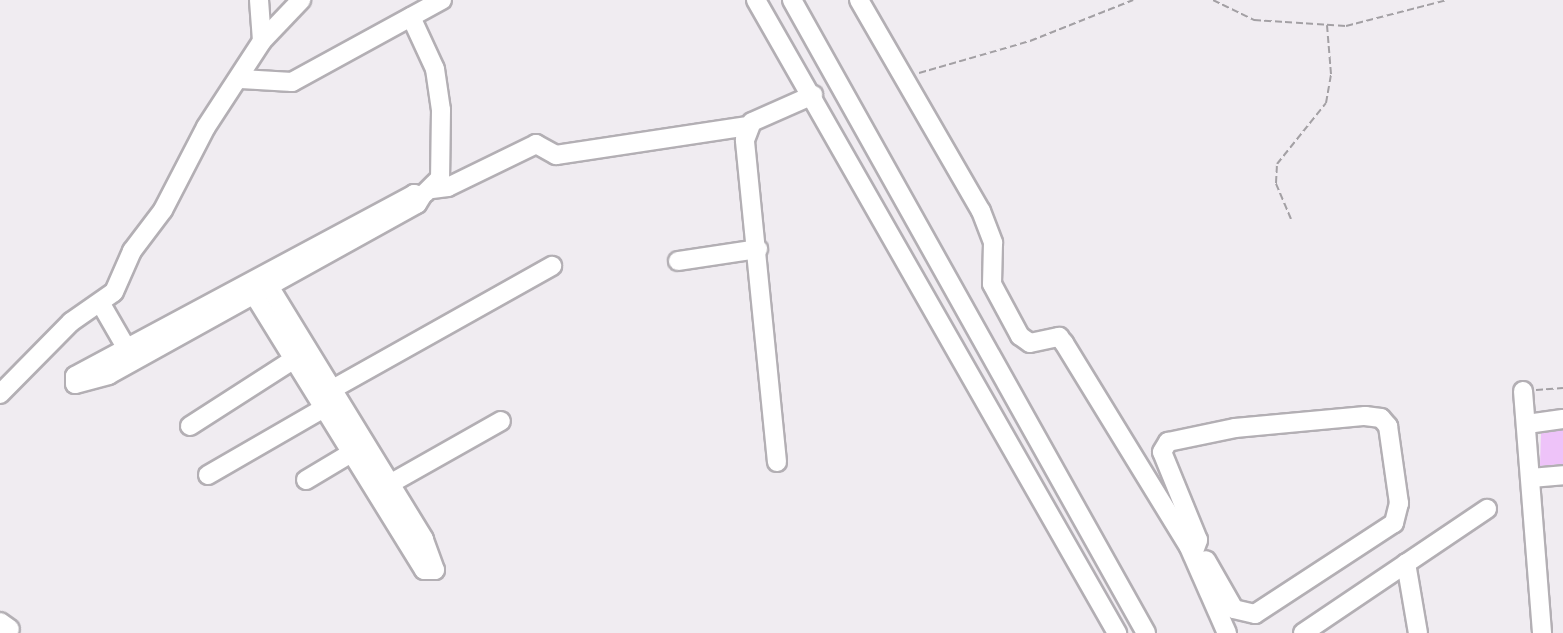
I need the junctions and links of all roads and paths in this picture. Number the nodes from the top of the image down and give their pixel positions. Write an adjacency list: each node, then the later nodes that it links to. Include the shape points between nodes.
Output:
1 (259, 0): 14 (street)
2 (301, 0): 14 (street)
3 (442, 0): 12 (street)
4 (756, 0): 17 (street)
5 (792, 0): 48 (street)
6 (859, 0): 15 (street)
7 (1126, 0): 11 (path)
8 (1133, 0): 11 (path)
9 (1213, 0): 13 (path, via 1254,20)
10 (1447, 0): 13 (path, via 1365,24)
11 (1125, 4): 15 (path, via 1030,41)
12 (411, 17): 16 (street, via 292,82); 19 (street, via 439,87 442,168)
13 (1327, 25): 20 (path, via 1331,74 1326,103 1277,164 1276,183)
14 (262, 41): 16 (street)
15 (903, 77): 44 (street, via 981,211 993,243 992,284 1024,342 1059,337 1064,342)
16 (241, 79): 25 (street, via 206,127 163,210 132,251 114,292)
17 (813, 95): 18 (street); 47 (street)
18 (748, 126): 19 (street, via 556,155 536,144 448,187); 21 (street)
19 (427, 192): 24 (street, via 390,204)
20 (1291, 219)
21 (758, 250): 22 (street); 37 (street)
22 (678, 261)
23 (552, 266): 31 (street)
24 (259, 285): 26 (street); 26 (street, via 109,375 75,384 75,376); 27 (street); 31 (street)
25 (101, 304): 26 (street); 30 (street, via 71,322)
26 (127, 349)
27 (296, 358): 31 (street); 35 (street)
28 (1563, 388): 29 (path)
29 (1523, 391): 34 (street)
30 (0, 394)
31 (328, 398): 36 (street); 38 (street); 42 (street)
32 (1563, 419): 34 (street)
33 (501, 421): 42 (street)
34 (1527, 424): 40 (street)
35 (190, 426)
36 (353, 452): 41 (street); 42 (street)
37 (777, 462)
38 (208, 475)
39 (1563, 475): 40 (street)
40 (1531, 478): 51 (street)
41 (306, 480)
42 (382, 488)
43 (1487, 509): 45 (street)
44 (1196, 550): 44 (street, via 1162,452 1168,442 1236,428 1365,416 1381,418 1388,426 1399,503 1394,523 1255,614 1234,609); 49 (street)
45 (1406, 563): 46 (street); 50 (street)
46 (1312, 630)
47 (1117, 633)
48 (1146, 633)
49 (1227, 633)
50 (1418, 633)
51 (1542, 633)

